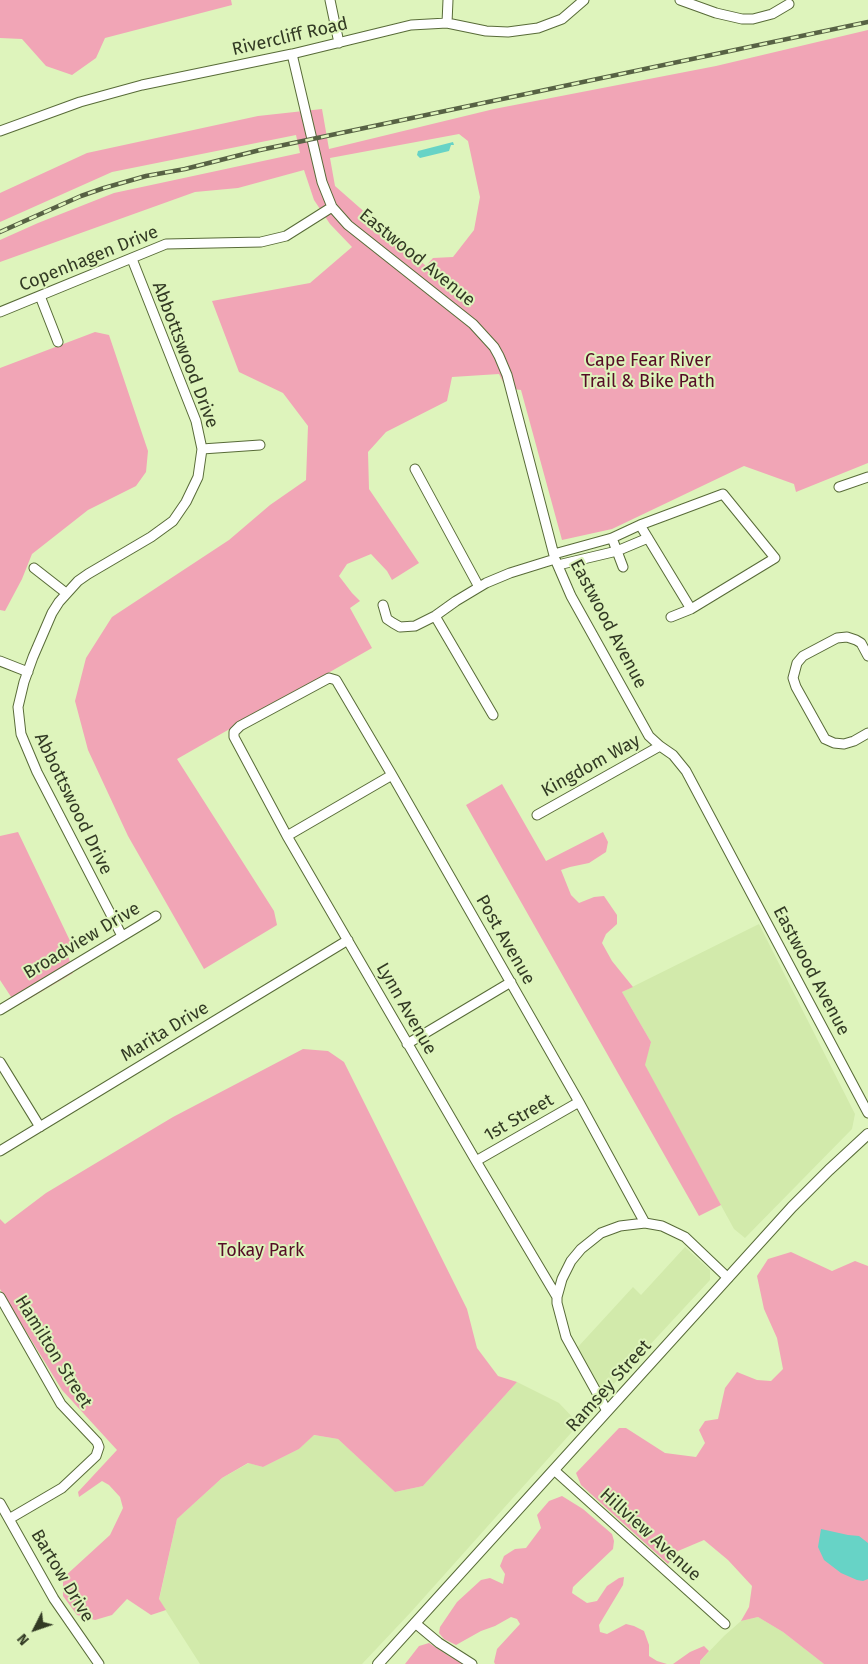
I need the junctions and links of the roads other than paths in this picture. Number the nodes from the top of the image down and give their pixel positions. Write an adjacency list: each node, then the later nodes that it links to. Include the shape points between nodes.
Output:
1 (330, 0): 7 (street)
2 (448, 0): 6 (street)
3 (584, 0): 6 (street, Rivercliff Road, via 562,19 533,29 486,31)
4 (680, 0): 5 (street, via 742,19 772,14)
5 (789, 4)
6 (447, 22): 7 (street, Rivercliff Road, via 410,25)
7 (339, 43): 8 (street, Rivercliff Road)
8 (292, 54): 9 (street, Rivercliff Road, via 142,85 80,102); 10 (street, Eastwood Avenue, via 322,182)
9 (0, 131)
10 (332, 207): 11 (street, Copenhagen Drive, via 286,236 261,242 166,244); 24 (street, Eastwood Avenue, via 348,225 473,324 497,351 507,375)
11 (132, 259): 12 (street, Copenhagen Drive); 16 (street, Abbottswood Drive, via 189,401)
12 (40, 296): 13 (street, Copenhagen Drive); 14 (street)
13 (0, 312)
14 (58, 342)
15 (260, 445): 16 (street)
16 (202, 449): 28 (street, Abbottswood Drive, via 198,477 173,521 88,574)
17 (415, 469): 27 (street)
18 (868, 477): 19 (street)
19 (839, 486)
20 (640, 525): 21 (street); 22 (street); 30 (street, via 723,494 775,558)
21 (612, 538): 23 (street); 24 (street)
22 (648, 538): 23 (street); 30 (street)
23 (617, 551): 24 (street); 26 (street)
24 (556, 559): 27 (street, via 510,573); 39 (street, Eastwood Avenue, via 571,596 644,727)
25 (34, 568): 28 (street)
26 (623, 568)
27 (479, 587): 31 (street)
28 (66, 593): 35 (street, Abbottswood Drive, via 52,613)
29 (382, 605): 31 (street, via 387,619 400,627 415,626)
30 (690, 609): 32 (street)
31 (436, 616): 36 (street)
32 (671, 617)
33 (868, 656): 37 (street, via 856,640 837,638 803,656 794,673 796,687 825,739 844,744)
34 (0, 661): 35 (street)
35 (28, 672): 44 (street, Abbottswood Drive, via 18,707 21,734)
36 (493, 715)
37 (868, 733)
38 (234, 735): 40 (street, Post Avenue, via 240,726 331,678 339,684); 42 (street, Lynn Avenue)
39 (660, 746): 41 (street, Kingdom Way); 51 (street, Eastwood Avenue, via 673,755 686,771)
40 (392, 775): 42 (street); 46 (street, Post Avenue)
41 (537, 815)
42 (287, 836): 45 (street, Lynn Avenue)
43 (156, 916): 44 (street, Broadview Drive)
44 (122, 936): 47 (street, Broadview Drive)
45 (348, 940): 48 (street, Lynn Avenue); 52 (street, Marita Drive)
46 (511, 982): 48 (street); 50 (street, Post Avenue)
47 (0, 1010)
48 (408, 1044): 55 (street, Lynn Avenue)
49 (0, 1062): 52 (street)
50 (579, 1102): 55 (street, 1st Street); 56 (street, Post Avenue)
51 (868, 1113)
52 (40, 1127): 54 (street, Marita Drive)
53 (868, 1134): 57 (main road, Ramsey Street, via 804,1194)
54 (0, 1151)
55 (476, 1162): 59 (street, Lynn Avenue)
56 (645, 1224): 57 (street, via 662,1226 680,1234); 59 (street, via 610,1229 588,1241 571,1261)
57 (728, 1278): 60 (main road, Ramsey Street)
58 (0, 1297): 63 (street, Hamilton Street, via 61,1404 99,1447 96,1456 62,1488)
59 (557, 1297): 60 (street, via 559,1318 566,1337)
60 (607, 1411): 61 (main road, Ramsey Street)
61 (554, 1470): 64 (main road, Ramsey Street); 65 (street, Hillview Avenue)
62 (0, 1503): 63 (street, Bartow Drive)
63 (10, 1519): 66 (street, Bartow Drive, via 54,1599)
64 (415, 1623): 67 (main road, Ramsey Street); 68 (street)
65 (725, 1624)
66 (99, 1664)
67 (378, 1664)
68 (472, 1664)

